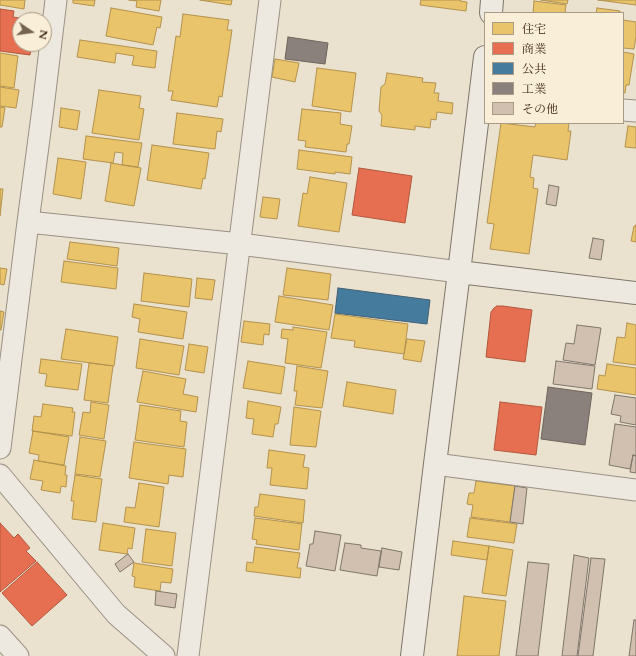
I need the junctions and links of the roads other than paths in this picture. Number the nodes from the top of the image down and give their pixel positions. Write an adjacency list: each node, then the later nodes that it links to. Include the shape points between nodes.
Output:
1 (56, 0): 9 (street)
2 (270, 0): 10 (street)
3 (492, 0): 4 (street)
4 (490, 12)
5 (484, 75): 6 (street)
6 (483, 93): 11 (street)
7 (624, 110): 8 (street)
8 (636, 111)
9 (28, 222): 10 (street); 13 (street)
10 (240, 244): 11 (street); 20 (street)
11 (459, 272): 12 (street); 14 (street)
12 (636, 293)
13 (0, 448)
14 (435, 464): 16 (street); 21 (street)
15 (0, 475): 19 (street, via 116,614)
16 (636, 490)
17 (0, 636): 18 (street)
18 (18, 656)
19 (164, 656)
20 (188, 656)
21 (412, 656)

